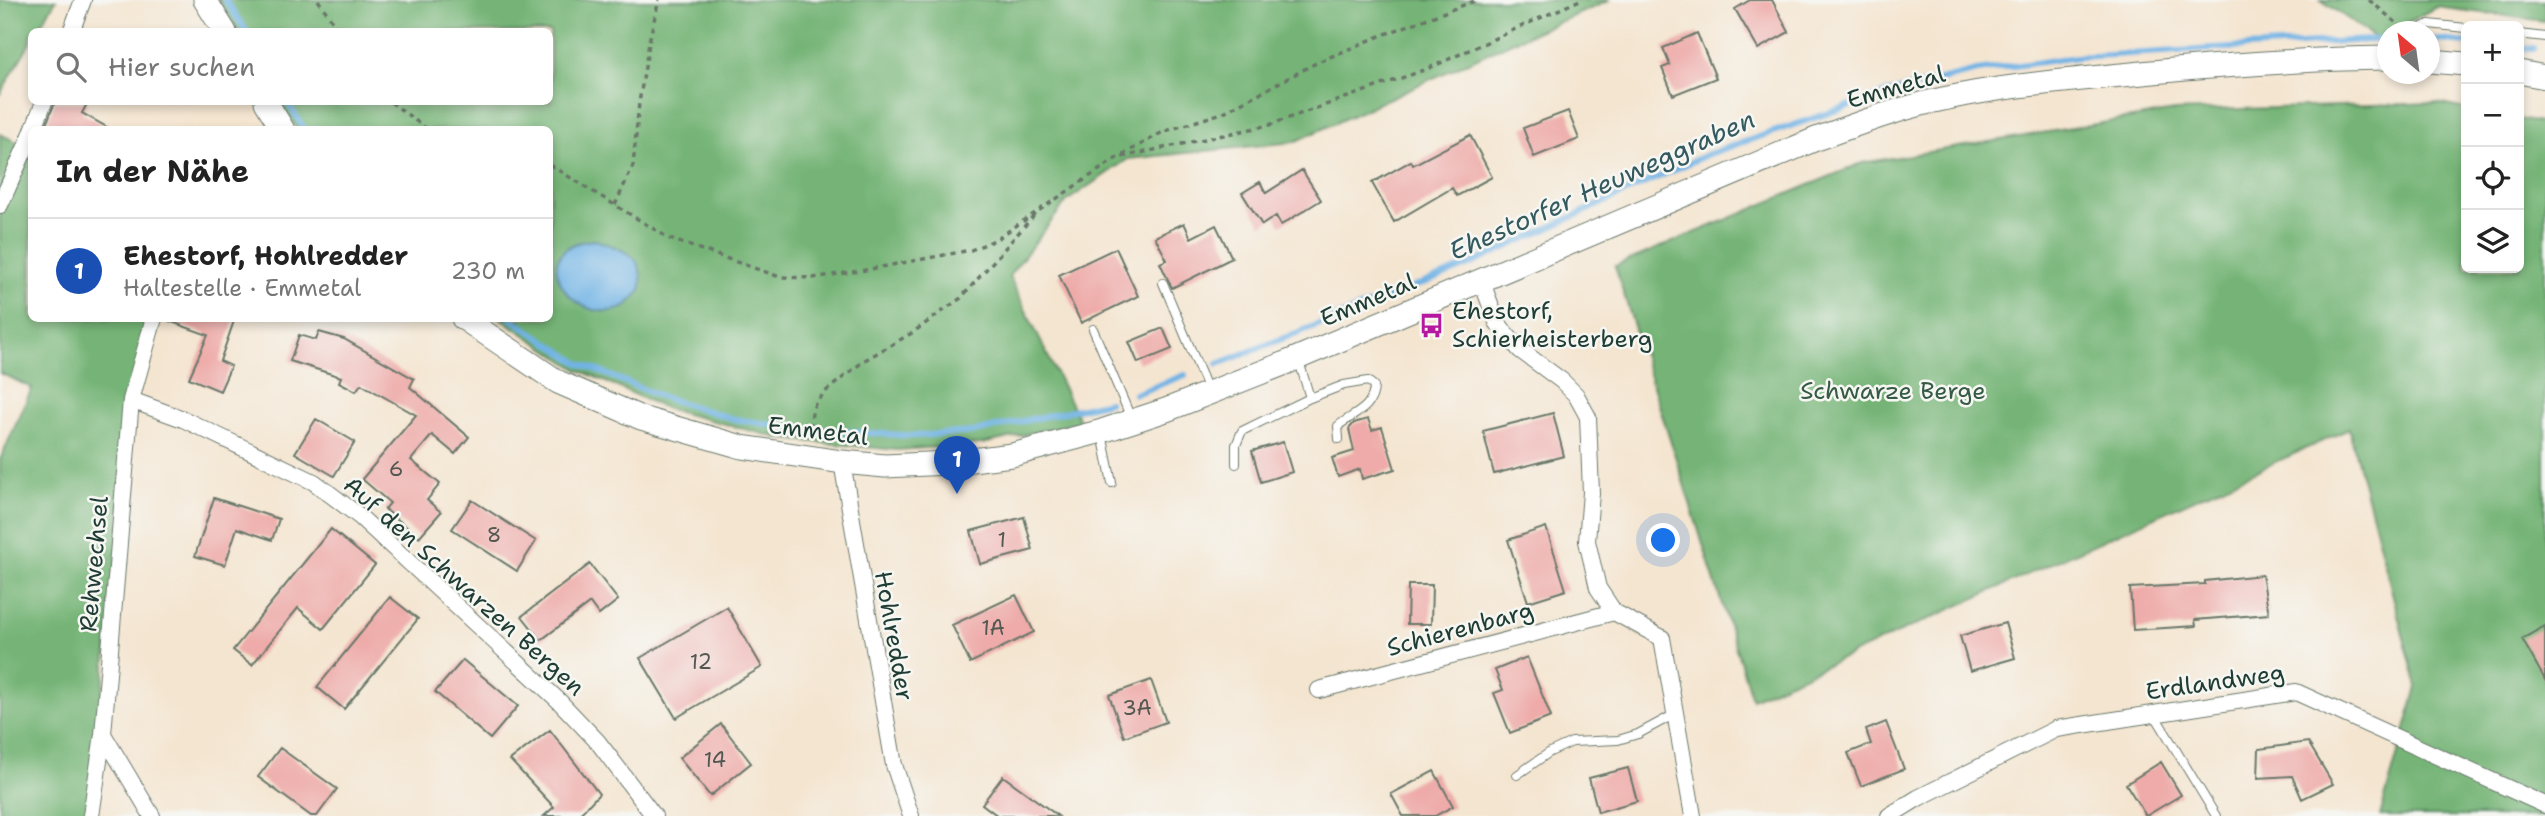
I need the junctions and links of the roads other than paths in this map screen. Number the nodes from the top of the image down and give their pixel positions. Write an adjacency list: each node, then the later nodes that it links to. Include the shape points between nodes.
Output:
1 (83, 0): 5 (street)
2 (205, 0): 6 (main road)
3 (2440, 25): 4 (lane)
4 (2461, 27)
5 (72, 28)
6 (222, 28)
7 (2524, 35): 8 (lane)
8 (2545, 37)
9 (2377, 58): 20 (main road, Emmetal, via 2223,65 1944,99 1816,139)
10 (2440, 62): 11 (main road)
11 (2461, 64)
12 (2524, 73): 13 (main road)
13 (2545, 77)
14 (43, 105): 16 (street)
15 (268, 105): 17 (main road)
16 (34, 126)
17 (280, 126)
18 (28, 140): 19 (street)
19 (0, 205)
20 (1481, 280): 25 (main road, Emmetal); 35 (street, via 1506,334 1576,395 1588,417 1591,493 1587,541 1598,588)
21 (1163, 283): 26 (lane)
22 (153, 322): 28 (street, Rehwechsel)
23 (469, 322): 32 (main road, Emmetal, via 558,382 641,418 742,447)
24 (1093, 329): 29 (lane)
25 (1298, 357): 26 (main road, Emmetal); 27 (lane)
26 (1209, 393): 29 (main road, Emmetal)
27 (1310, 398): 31 (lane, via 1361,382 1374,386 1362,411 1338,426); 33 (lane, via 1242,431 1236,444)
28 (131, 400): 39 (street, Rehwechsel); 44 (street, Auf den Schwarzen Bergen, via 183,419 314,482 359,516 558,700 598,742)
29 (1132, 421): 30 (main road, Emmetal)
30 (1102, 431): 32 (main road, Emmetal, via 1012,455 948,463 885,466); 34 (lane)
31 (1339, 439)
32 (842, 462): 45 (street, Hohlredder, via 894,765)
33 (1236, 464)
34 (1112, 483)
35 (1614, 612): 36 (street, Schierenbarg); 37 (street, via 1662,638)
36 (1319, 690)
37 (1675, 714): 40 (lane, via 1618,740 1572,742); 46 (street)
38 (2154, 714): 41 (street, Erdlandweg, via 2296,692); 47 (street, Erdlandweg, via 2056,729); 48 (lane)
39 (103, 734): 42 (street, Rehwechsel); 43 (street)
40 (1517, 775)
41 (2545, 805)
42 (91, 816)
43 (152, 816)
44 (654, 816)
45 (911, 816)
46 (1693, 816)
47 (1889, 816)
48 (2216, 816)

